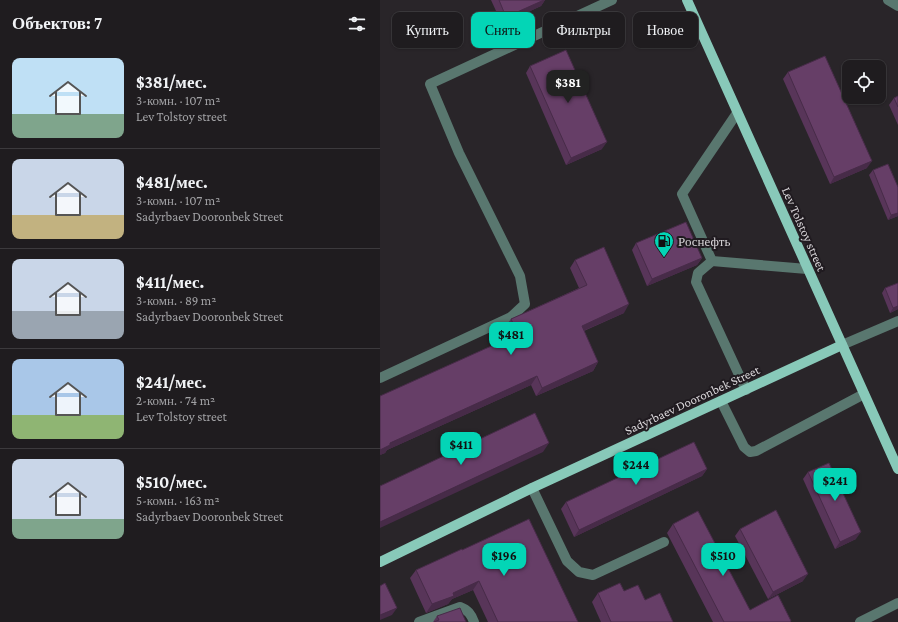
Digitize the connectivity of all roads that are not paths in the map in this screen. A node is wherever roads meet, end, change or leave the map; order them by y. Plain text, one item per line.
1 (612, 0) edge
2 (687, 0) edge
3 (888, 0) edge
4 (898, 6) edge
5 (737, 113) junction
6 (712, 261) junction
7 (808, 269) junction
8 (898, 321) edge
9 (842, 346) junction
10 (380, 378) edge
11 (746, 390) junction
12 (864, 394) junction
13 (721, 401) junction
14 (898, 469) edge
15 (532, 488) junction
16 (664, 542) dead end
17 (380, 562) edge
18 (898, 602) edge
19 (419, 622) edge
20 (474, 622) edge
21 (860, 622) edge

1 - 10 street
2 - 5 main road, Lev Tolstoy street
3 - 4 street
5 - 6 street
5 - 7 main road, Lev Tolstoy street
6 - 7 street
6 - 11 street
7 - 9 main road, Lev Tolstoy street
8 - 9 street
9 - 11 main road, Sadyrbaev Dooronbek Street
9 - 12 main road, Lev Tolstoy street
11 - 13 main road, Sadyrbaev Dooronbek Street
12 - 13 street
12 - 14 main road, Lev Tolstoy street
13 - 15 main road, Sadyrbaev Dooronbek Street
15 - 16 street
15 - 17 main road, Sadyrbaev Dooronbek Street
18 - 21 street
19 - 20 street

